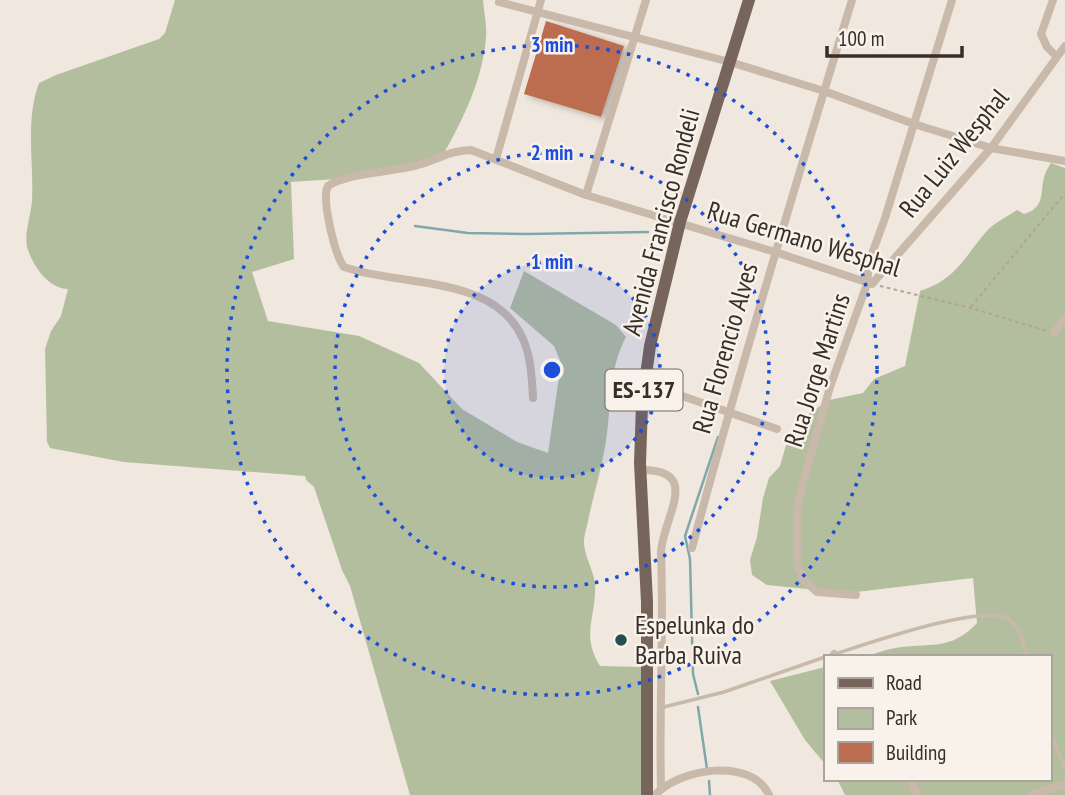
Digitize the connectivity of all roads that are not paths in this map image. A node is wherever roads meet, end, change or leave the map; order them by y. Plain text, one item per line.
1 (541, 0) edge
2 (646, 0) edge
3 (749, 0) edge
4 (852, 0) edge
5 (952, 0) edge
6 (1053, 0) edge
7 (499, 2) dead end
8 (537, 11) junction
9 (635, 37) junction
10 (1065, 46) edge
11 (1056, 56) junction
12 (730, 62) junction
13 (824, 90) junction
14 (914, 124) junction
15 (991, 148) junction
16 (496, 159) junction
17 (1065, 161) edge
18 (586, 195) junction
19 (680, 222) junction
20 (775, 252) junction
21 (870, 284) junction
22 (1065, 318) edge
23 (1054, 333) road end
24 (645, 383) junction
25 (533, 398) dead end
26 (728, 411) junction
27 (776, 429) dead end
28 (641, 470) junction
29 (692, 548) dead end
30 (856, 595) dead end
31 (833, 655) edge
32 (1026, 655) edge
33 (824, 658) edge
34 (659, 709) junction
35 (1051, 735) edge
36 (1065, 768) edge
37 (1065, 784) edge
38 (658, 792) edge
39 (647, 795) edge
40 (769, 795) edge
41 (1031, 795) edge

1 - 8 street
2 - 9 street
3 - 12 main road, Avenida Francisco Rondeli / ES-137
4 - 13 street, Rua Florencio Alves
5 - 14 street, Rua Jorge Martins
6 - 11 street
7 - 8 street
8 - 9 street
8 - 16 street
9 - 12 street
9 - 18 street
10 - 11 street, Rua Luiz Wesphal
11 - 15 street, Rua Luiz Wesphal
12 - 13 street
12 - 19 main road, Avenida Francisco Rondeli / ES-137
13 - 14 street
13 - 20 street, Rua Florencio Alves
14 - 15 street
14 - 21 street, Rua Jorge Martins
15 - 17 street
15 - 21 street, Rua Luiz Wesphal
16 - 18 street, Rua Germano Wesphal
16 - 25 street, Rua Germano Wesphal
18 - 19 street, Rua Germano Wesphal
19 - 20 street, Rua Germano Wesphal
19 - 24 main road, Avenida Francisco Rondeli / ES-137
20 - 21 street, Rua Germano Wesphal
20 - 26 street, Rua Florencio Alves
21 - 30 street, Rua Jorge Martins
22 - 23 street
24 - 26 street
24 - 28 main road, Avenida Francisco Rondeli / ES-137
26 - 27 street
26 - 29 street, Rua Florencio Alves
28 - 34 street
28 - 39 main road, Avenida Francisco Rondeli / ES-137
31 - 32 lane
33 - 34 lane
34 - 38 street
35 - 36 lane
37 - 41 street
38 - 40 street

